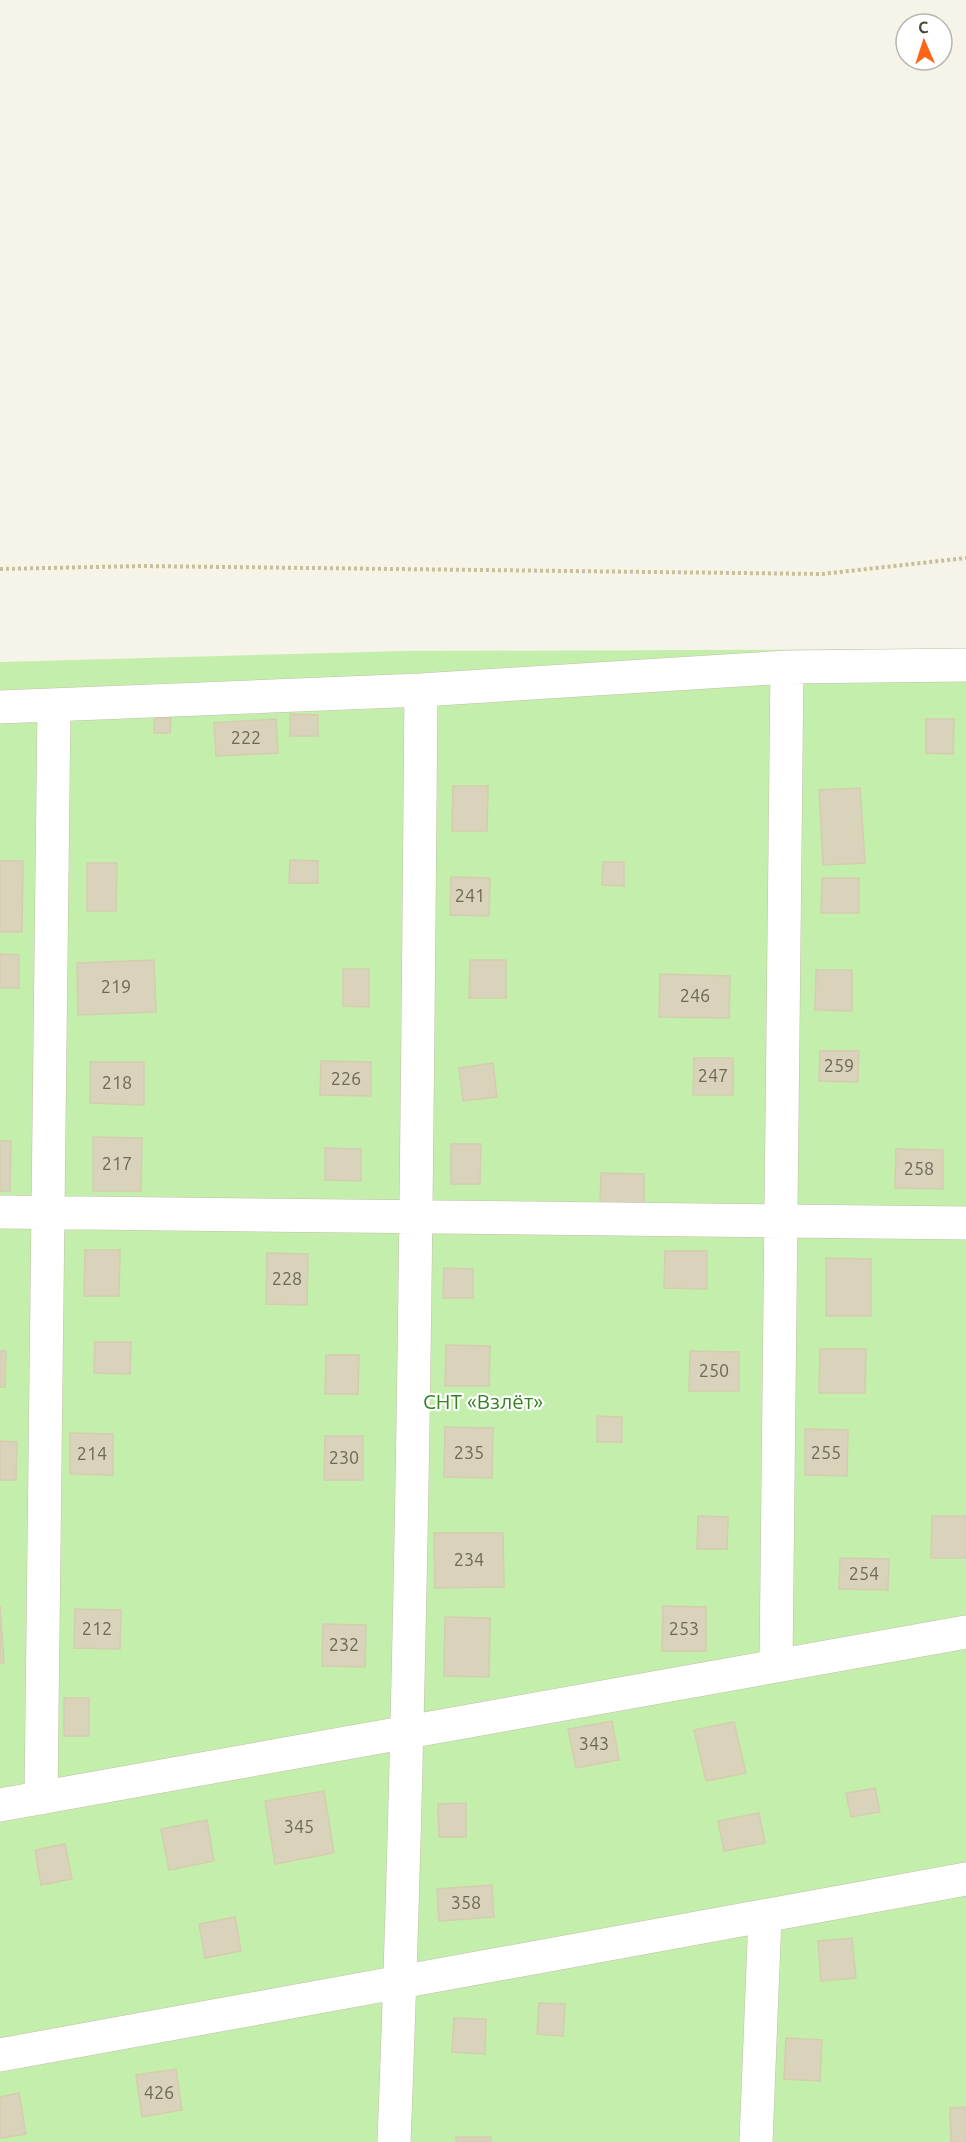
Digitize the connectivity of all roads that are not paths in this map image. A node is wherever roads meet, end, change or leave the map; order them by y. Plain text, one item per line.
1 (966, 665) edge
2 (787, 667) junction
3 (421, 690) junction
4 (54, 706) junction
5 (0, 707) edge
6 (0, 1212) edge
7 (48, 1213) junction
8 (417, 1217) junction
9 (783, 1221) junction
10 (966, 1223) edge
11 (966, 1632) edge
12 (776, 1666) junction
13 (408, 1732) junction
14 (41, 1798) junction
15 (0, 1805) edge
16 (966, 1879) edge
17 (765, 1916) junction
18 (400, 1982) junction
19 (0, 2055) edge
20 (394, 2142) edge
21 (756, 2142) edge

1 - 2 street
2 - 3 street
2 - 9 street
3 - 4 street
3 - 8 street
4 - 5 street
4 - 7 street
6 - 7 street
7 - 8 street
7 - 14 street
8 - 9 street
8 - 13 street
9 - 10 street
9 - 12 street
11 - 12 street
12 - 13 street
13 - 14 street
13 - 18 street
14 - 15 street
16 - 17 street
17 - 18 street
17 - 21 street
18 - 19 street
18 - 20 street

